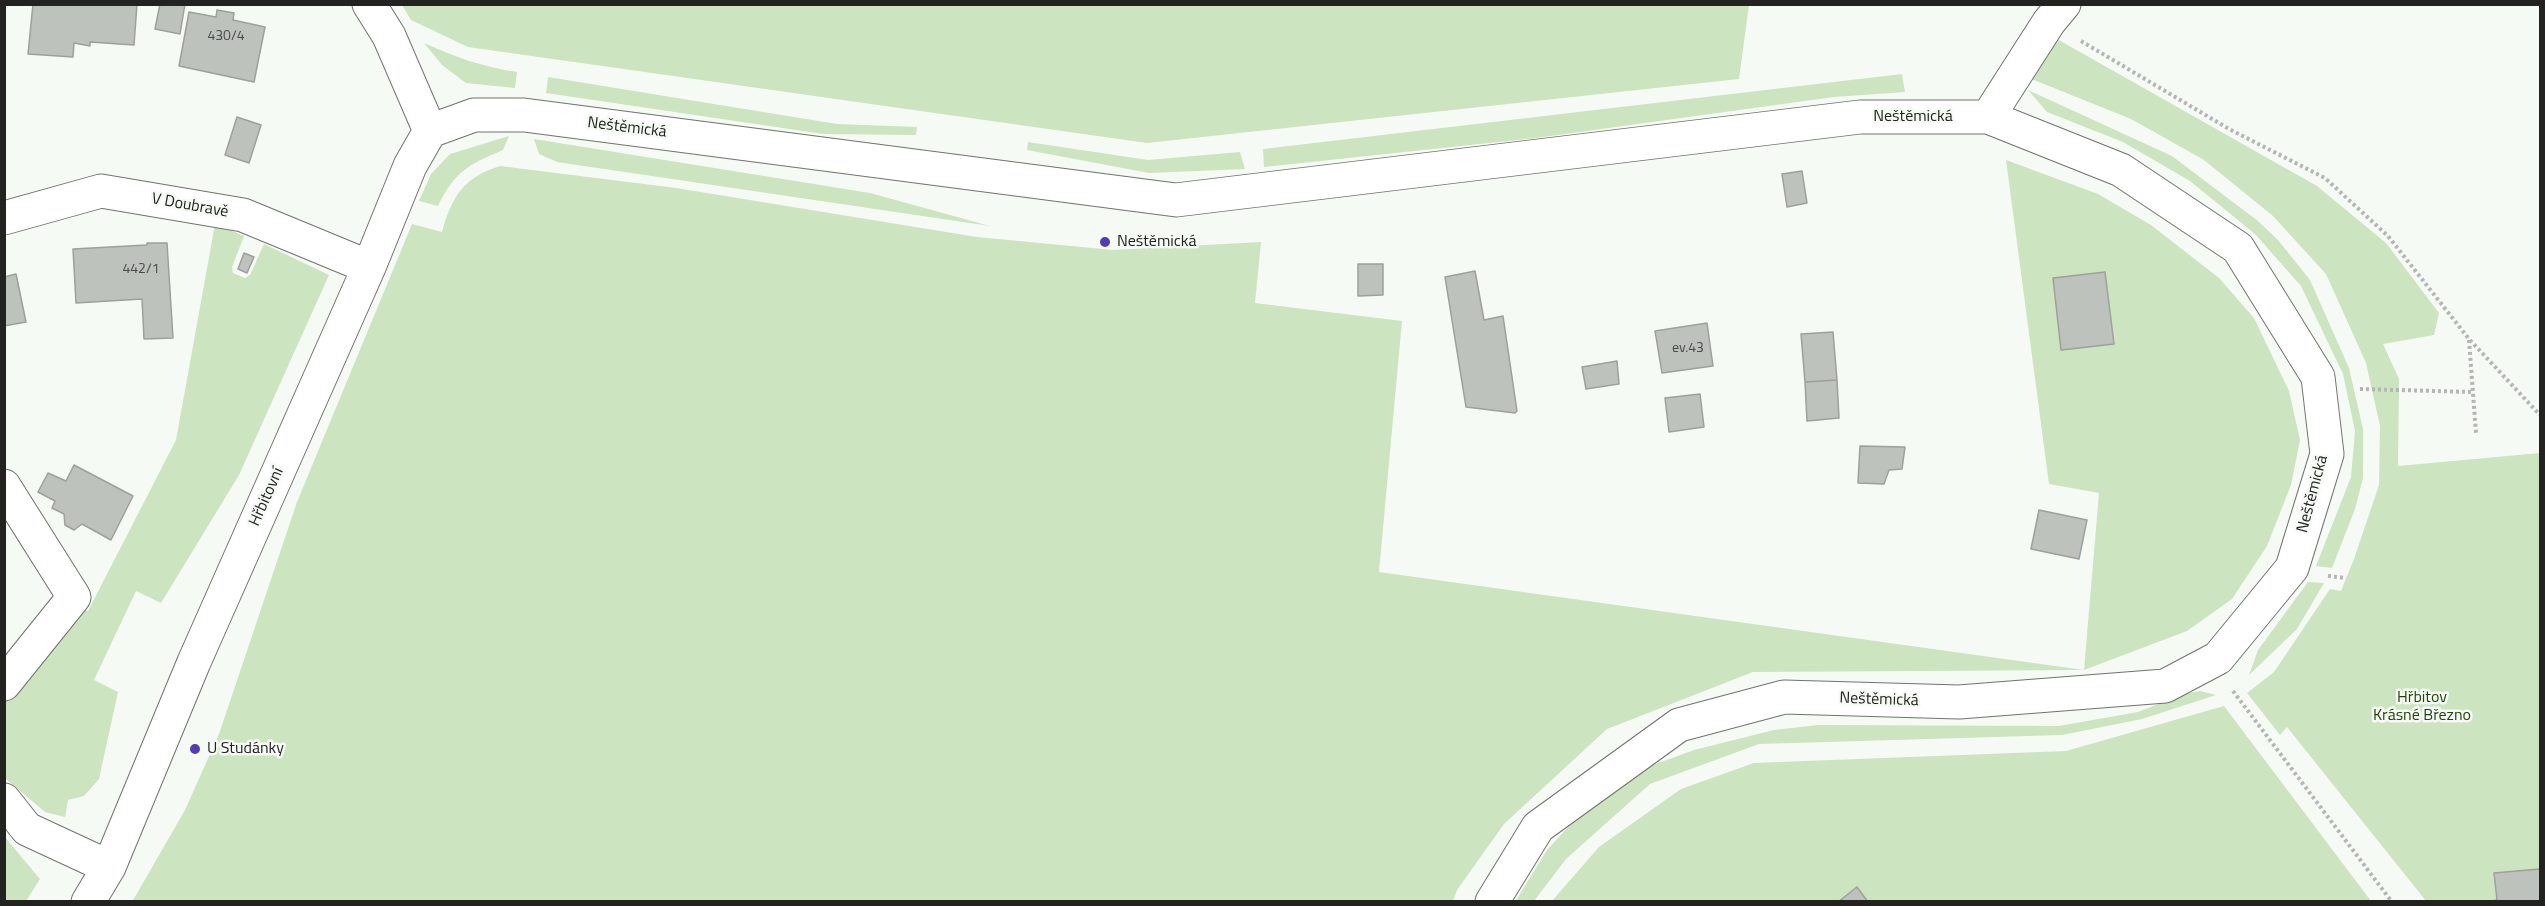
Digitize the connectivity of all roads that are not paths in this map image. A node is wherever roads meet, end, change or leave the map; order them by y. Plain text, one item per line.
1 (369, 4) edge
2 (2057, 13) edge
3 (1988, 117) junction
4 (430, 131) junction
5 (4, 218) edge
6 (369, 267) junction
7 (4, 486) edge
8 (4, 684) edge
9 (4, 800) edge
10 (109, 867) junction
11 (88, 902) edge
12 (1492, 902) edge

1 - 4 street
2 - 3 street
3 - 4 street, Neštěmická
3 - 12 street, Neštěmická
4 - 6 street, Hřbitovní
5 - 6 street, V Doubravě
6 - 10 street, Hřbitovní
7 - 8 street
9 - 10 street
10 - 11 street, Hřbitovní

